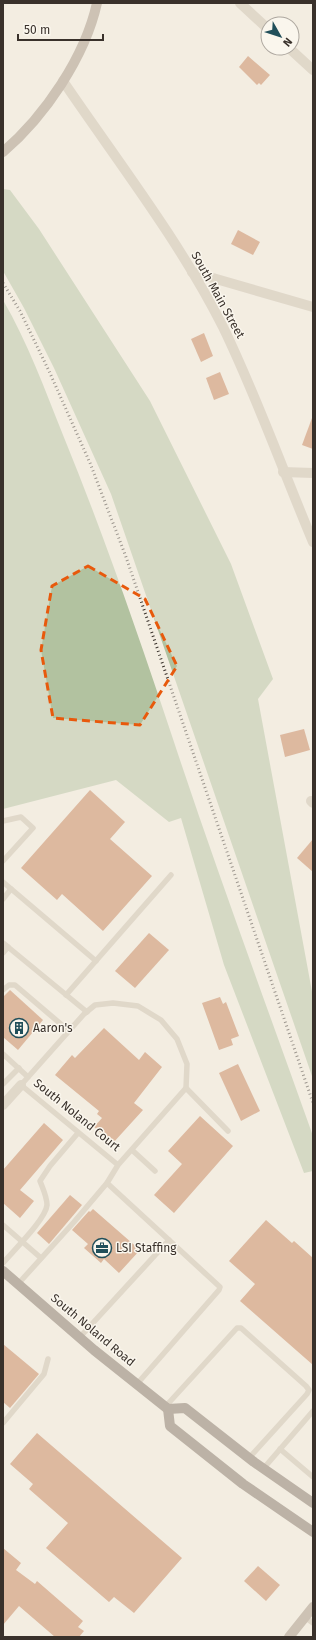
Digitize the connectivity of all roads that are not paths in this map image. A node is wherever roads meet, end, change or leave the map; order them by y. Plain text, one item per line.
1 (98, 3) edge
2 (240, 3) edge
3 (260, 22) edge
4 (298, 56) edge
5 (313, 70) edge
6 (63, 81) junction
7 (3, 152) edge
8 (192, 272) junction
9 (313, 307) edge
10 (284, 472) junction
11 (313, 473) edge
12 (313, 542) edge
13 (3, 821) edge
14 (3, 861) edge
15 (171, 875) dead end
16 (3, 882) edge
17 (11, 889) junction
18 (3, 899) edge
19 (3, 943) edge
20 (8, 947) junction
21 (3, 953) edge
22 (96, 961) junction
23 (3, 990) edge
24 (66, 995) junction
25 (87, 1012) junction
26 (69, 1031) junction
27 (3, 1054) edge
28 (19, 1068) junction
29 (28, 1077) junction
30 (3, 1084) edge
31 (21, 1085) junction
32 (186, 1088) junction
33 (5, 1101) edge
34 (228, 1131) dead end
35 (78, 1132) junction
36 (132, 1150) junction
37 (118, 1165) junction
38 (156, 1171) dead end
39 (107, 1183) junction
40 (3, 1225) edge
41 (170, 1240) junction
42 (22, 1241) junction
43 (40, 1258) junction
44 (3, 1263) edge
45 (3, 1271) edge
46 (18, 1284) junction
47 (80, 1338) junction
48 (48, 1359) dead end
49 (137, 1384) junction
50 (166, 1408) junction
51 (313, 1411) edge
52 (3, 1422) edge
53 (280, 1449) junction
54 (249, 1458) junction
55 (264, 1469) junction
56 (313, 1477) edge
57 (313, 1503) edge
58 (313, 1532) edge
59 (313, 1607) edge
60 (309, 1620) edge
61 (289, 1637) edge

1 - 6 main road
2 - 3 street
4 - 5 street
6 - 7 main road
6 - 8 street, South Main Street
8 - 9 street
8 - 10 street, South Main Street
10 - 11 street
10 - 12 street, South Main Street
13 - 14 lane
15 - 22 lane
16 - 17 lane
17 - 18 lane
17 - 22 lane
19 - 20 lane
20 - 21 lane
20 - 24 lane
22 - 24 lane
23 - 26 lane
24 - 25 lane
25 - 26 lane, South Noland Court
25 - 32 lane, South Noland Court
26 - 29 lane, South Noland Court
27 - 28 lane
28 - 29 lane
28 - 30 lane
29 - 31 lane, South Noland Court
31 - 33 street, South Noland Court
31 - 35 lane, South Noland Court
32 - 34 lane
32 - 36 lane, South Noland Court
35 - 37 lane, South Noland Court
35 - 42 lane
36 - 37 lane, South Noland Court
36 - 38 lane
37 - 39 lane
39 - 41 lane
39 - 43 lane
40 - 42 lane
41 - 47 lane
41 - 49 lane
42 - 43 lane
42 - 44 lane
43 - 46 lane
45 - 46 main road, South Noland Road
46 - 47 main road, South Noland Road
47 - 49 main road, South Noland Road
48 - 52 lane
49 - 50 main road, South Noland Road
50 - 54 main road
50 - 54 lane
50 - 58 main road
51 - 53 lane
53 - 55 lane
53 - 56 lane
54 - 55 main road
55 - 57 main road
59 - 60 main road
60 - 61 main road

